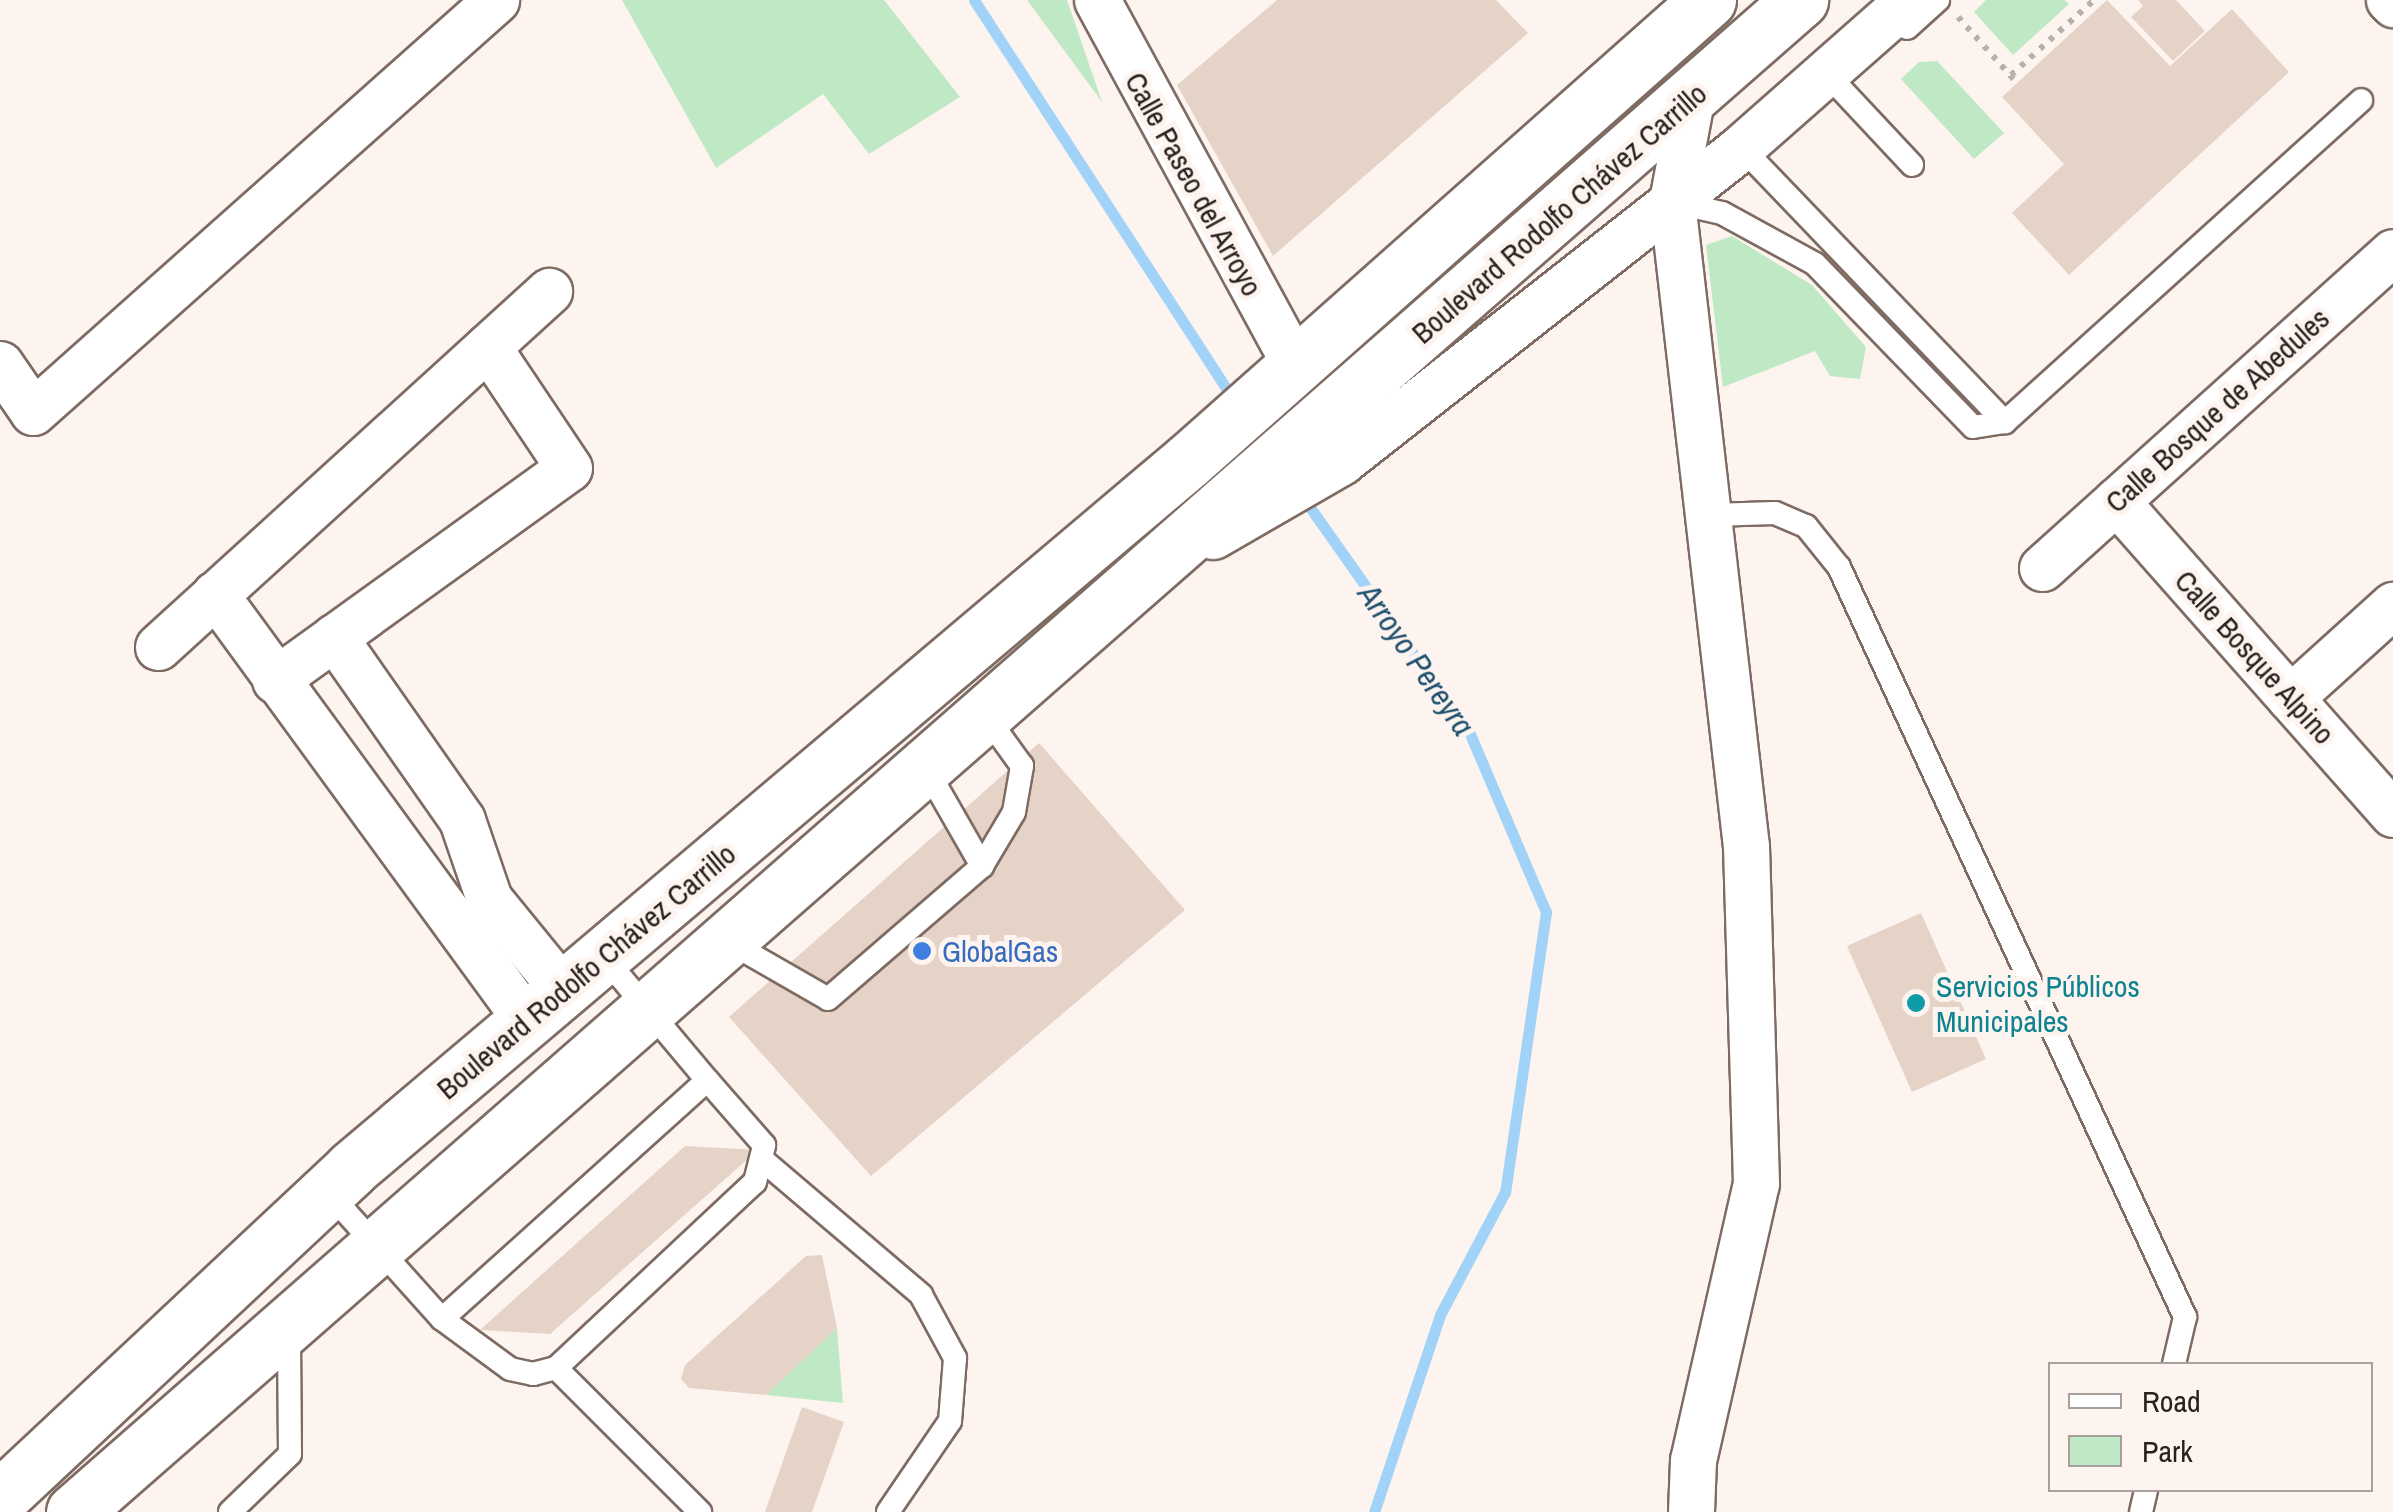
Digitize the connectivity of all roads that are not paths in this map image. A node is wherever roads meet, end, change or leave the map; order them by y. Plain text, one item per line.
1 (496, 0) edge
2 (1097, 0) edge
3 (1708, 0) edge
4 (1800, 0) edge
5 (1908, 0) edge
6 (1947, 7) edge
7 (1648, 54) junction
8 (1833, 80) junction
9 (1691, 100) junction
10 (2362, 100) dead end
11 (1738, 150) junction
12 (1912, 165) dead end
13 (1672, 202) junction
14 (2393, 252) edge
15 (549, 291) dead end
16 (488, 347) junction
17 (0, 364) edge
18 (1288, 374) junction
19 (2005, 422) junction
20 (1329, 442) junction
21 (2116, 501) junction
22 (1712, 514) junction
23 (2042, 568) dead end
24 (215, 594) junction
25 (2393, 605) edge
26 (334, 637) junction
27 (158, 647) dead end
28 (274, 680) junction
29 (2290, 698) junction
30 (986, 716) junction
31 (927, 770) junction
32 (2393, 814) edge
33 (982, 866) junction
34 (729, 942) junction
35 (564, 990) junction
36 (649, 1012) junction
37 (707, 1080) junction
38 (765, 1162) junction
39 (327, 1191) junction
40 (374, 1245) junction
41 (289, 1317) junction
42 (442, 1319) junction
43 (2174, 1362) edge
44 (556, 1368) junction
45 (0, 1498) edge
46 (74, 1512) edge
47 (230, 1512) edge
48 (700, 1512) edge
49 (888, 1512) edge
50 (1691, 1512) edge

1 - 17 street
2 - 18 street, Calle Paseo del Arroyo
3 - 7 main road, Boulevard Rodolfo Chávez Carrillo
4 - 9 main road, Boulevard Rodolfo Chávez Carrillo
5 - 8 street
6 - 8 lane
7 - 9 street
7 - 18 main road, Boulevard Rodolfo Chávez Carrillo
8 - 11 street
8 - 12 lane
9 - 11 street
9 - 13 street
9 - 20 main road, Boulevard Rodolfo Chávez Carrillo
10 - 19 lane
11 - 13 street
11 - 19 lane
13 - 19 lane
13 - 20 street
13 - 22 street
14 - 21 street, Calle Bosque de Abedules
15 - 16 street
16 - 24 street
16 - 26 street
18 - 35 main road, Boulevard Rodolfo Chávez Carrillo
20 - 30 main road, Boulevard Rodolfo Chávez Carrillo
21 - 23 street, Calle Bosque de Abedules
21 - 29 street, Calle Bosque Alpino
22 - 43 lane
22 - 50 street
24 - 27 street
24 - 28 street
25 - 29 street
26 - 28 street
26 - 35 street
28 - 35 street
29 - 32 street, Calle Bosque Alpino
30 - 31 main road
30 - 33 lane
31 - 33 lane
31 - 34 main road
33 - 34 lane
34 - 36 main road
35 - 36 lane
35 - 39 main road, Boulevard Rodolfo Chávez Carrillo
36 - 37 lane
36 - 40 main road
37 - 38 lane
37 - 42 lane
38 - 44 lane
38 - 49 lane
39 - 40 lane
39 - 45 main road, Boulevard Rodolfo Chávez Carrillo
40 - 41 main road
40 - 42 lane
41 - 46 main road
41 - 47 lane
42 - 44 lane
44 - 48 lane

